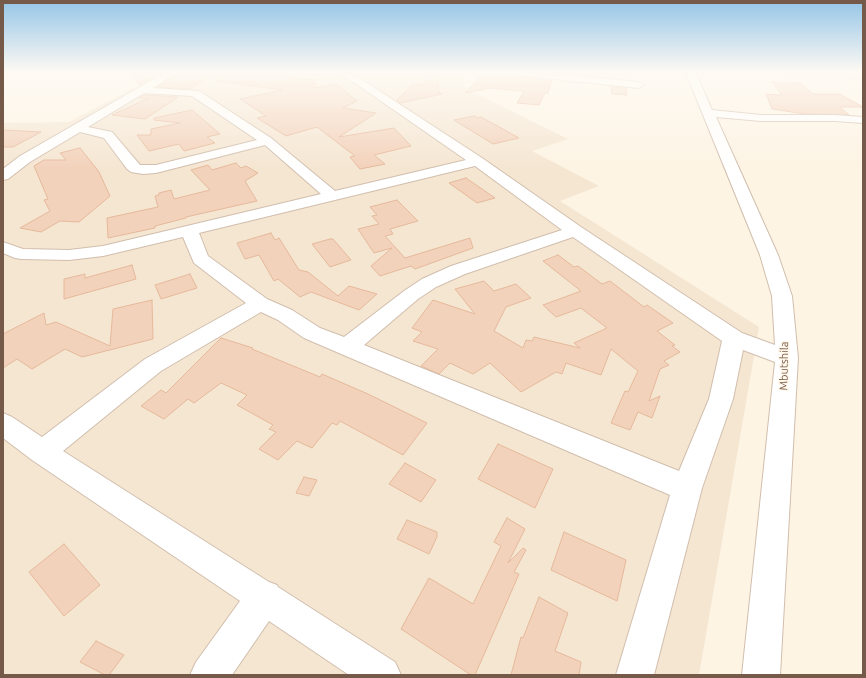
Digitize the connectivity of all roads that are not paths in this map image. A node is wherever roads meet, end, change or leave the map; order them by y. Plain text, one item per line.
1 (117, 105) edge
2 (212, 105) edge
3 (393, 105) edge
4 (704, 105) edge
5 (708, 113) junction
6 (863, 120) edge
7 (78, 128) junction
8 (267, 141) junction
9 (3, 157) edge
10 (25, 159) junction
11 (477, 161) junction
12 (3, 176) edge
13 (332, 196) junction
14 (189, 230) junction
15 (575, 231) junction
16 (3, 247) edge
17 (21, 254) junction
18 (3, 264) edge
19 (260, 304) junction
20 (734, 338) junction
21 (347, 347) junction
22 (787, 358) junction
23 (3, 424) edge
24 (42, 452) junction
25 (687, 488) junction
26 (265, 597) junction
27 (209, 675) edge
28 (382, 675) edge
29 (635, 675) edge
30 (761, 675) edge

1 - 7 street
2 - 8 street
3 - 11 street
4 - 5 street, Mbutshila
5 - 6 street
5 - 22 street, Mbutshila
7 - 8 street
7 - 10 street
8 - 13 street
9 - 10 street
10 - 12 street
11 - 13 street
11 - 15 street
13 - 14 street
14 - 17 street
14 - 19 street
15 - 20 street
15 - 21 street
16 - 17 street
17 - 18 street
19 - 21 street
19 - 24 street
20 - 22 street
20 - 25 street
21 - 25 street
22 - 30 street, Mbutshila
23 - 24 street
24 - 26 street
25 - 29 street
26 - 27 street
26 - 28 street

